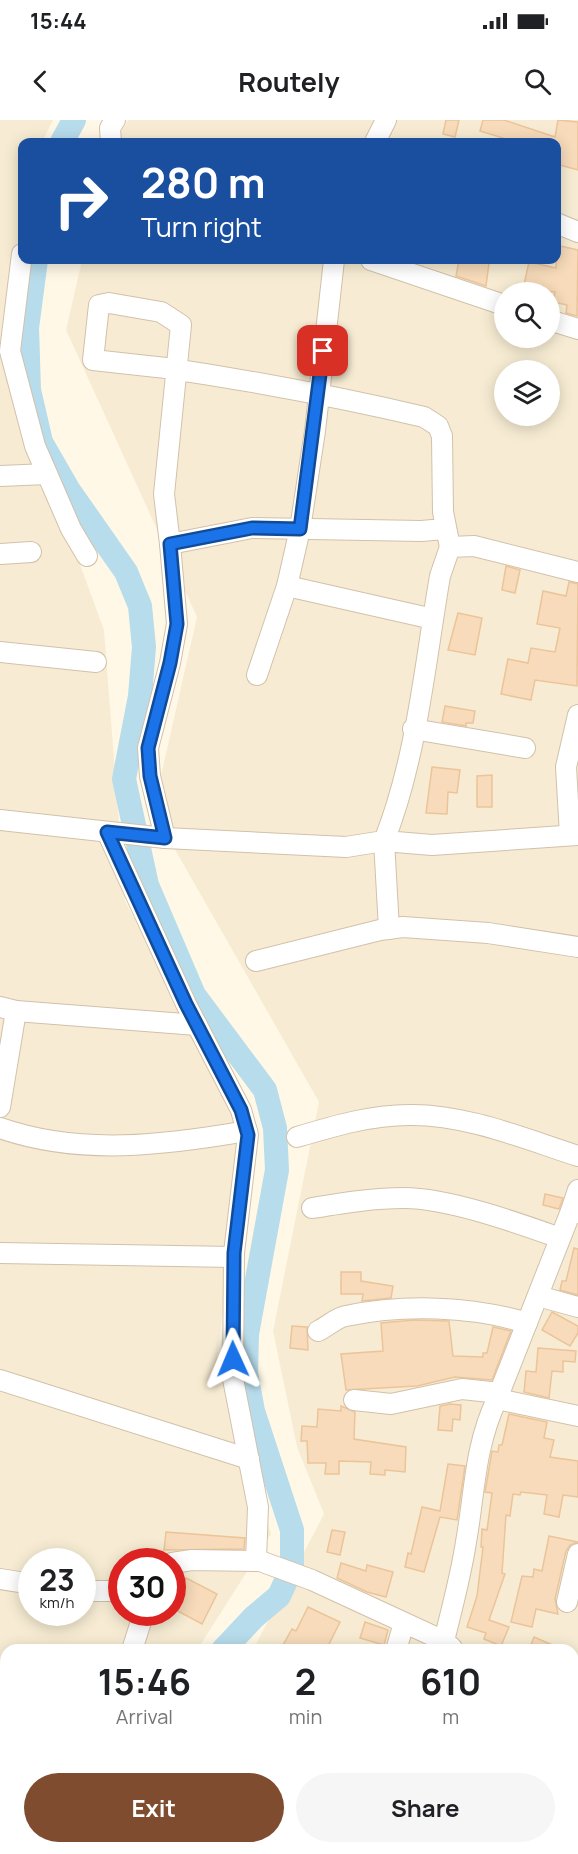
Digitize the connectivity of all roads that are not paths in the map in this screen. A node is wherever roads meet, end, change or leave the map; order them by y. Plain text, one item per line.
1 (115, 120) edge
2 (386, 120) edge
3 (111, 138) edge
4 (377, 138) edge
5 (561, 225) edge
6 (578, 232) edge
7 (20, 264) edge
8 (334, 264) edge
9 (383, 264) edge
10 (494, 302) edge
11 (560, 323) edge
12 (578, 329) edge
13 (5, 351) edge
14 (177, 369) junction
15 (320, 393) junction
16 (47, 474) junction
17 (0, 476) edge
18 (300, 529) junction
19 (447, 538) junction
20 (170, 544) junction
21 (31, 552) dead end
22 (0, 554) edge
23 (87, 556) dead end
24 (578, 572) edge
25 (287, 586) junction
26 (433, 619) junction
27 (0, 652) edge
28 (96, 662) dead end
29 (257, 675) dead end
30 (578, 715) edge
31 (413, 729) junction
32 (525, 748) dead end
33 (0, 820) edge
34 (113, 833) junction
35 (574, 835) edge
36 (165, 838) junction
37 (384, 841) junction
38 (389, 929) junction
39 (578, 947) edge
40 (256, 961) dead end
41 (8, 1009) edge
42 (197, 1025) junction
43 (0, 1107) edge
44 (0, 1128) edge
45 (247, 1131) junction
46 (297, 1137) dead end
47 (578, 1156) edge
48 (578, 1190) edge
49 (312, 1208) dead end
50 (574, 1212) edge
51 (561, 1238) junction
52 (0, 1253) edge
53 (234, 1257) junction
54 (538, 1296) junction
55 (578, 1307) edge
56 (527, 1323) junction
57 (318, 1331) dead end
58 (0, 1380) edge
59 (498, 1396) junction
60 (354, 1400) dead end
61 (578, 1416) edge
62 (249, 1459) junction
63 (578, 1554) edge
64 (186, 1561) edge
65 (258, 1561) junction
66 (0, 1579) edge
67 (18, 1582) edge
68 (567, 1602) dead end
69 (404, 1623) junction
70 (140, 1626) edge
71 (134, 1644) edge
72 (398, 1644) edge
73 (445, 1644) edge
74 (449, 1644) edge

1 - 3 street
2 - 4 street
5 - 6 street
7 - 13 street
8 - 15 street
9 - 10 street
11 - 12 street
13 - 16 street
14 - 14 street
14 - 15 street
14 - 20 street
15 - 18 street
15 - 19 street
16 - 17 street
16 - 23 street
18 - 19 street
18 - 20 street
18 - 25 street
19 - 24 street
19 - 26 street
20 - 36 street
21 - 22 street
25 - 26 street
25 - 29 street
26 - 31 street
27 - 28 street
30 - 35 street
31 - 32 street
31 - 37 street
33 - 34 street
34 - 36 street
34 - 42 street
35 - 37 street
36 - 37 street
37 - 38 street
38 - 39 street
38 - 40 street
41 - 42 street
41 - 43 street
42 - 45 street
44 - 45 street
45 - 53 street
46 - 47 street
48 - 50 street
49 - 51 street
50 - 51 street
51 - 54 street
52 - 53 street
53 - 62 street
54 - 55 street
54 - 56 street
56 - 57 street
56 - 59 street
58 - 62 street
59 - 60 street
59 - 61 street
59 - 74 street
62 - 65 street
63 - 68 street
64 - 65 street
65 - 69 street
66 - 67 street
69 - 72 street
69 - 73 street
70 - 71 street

